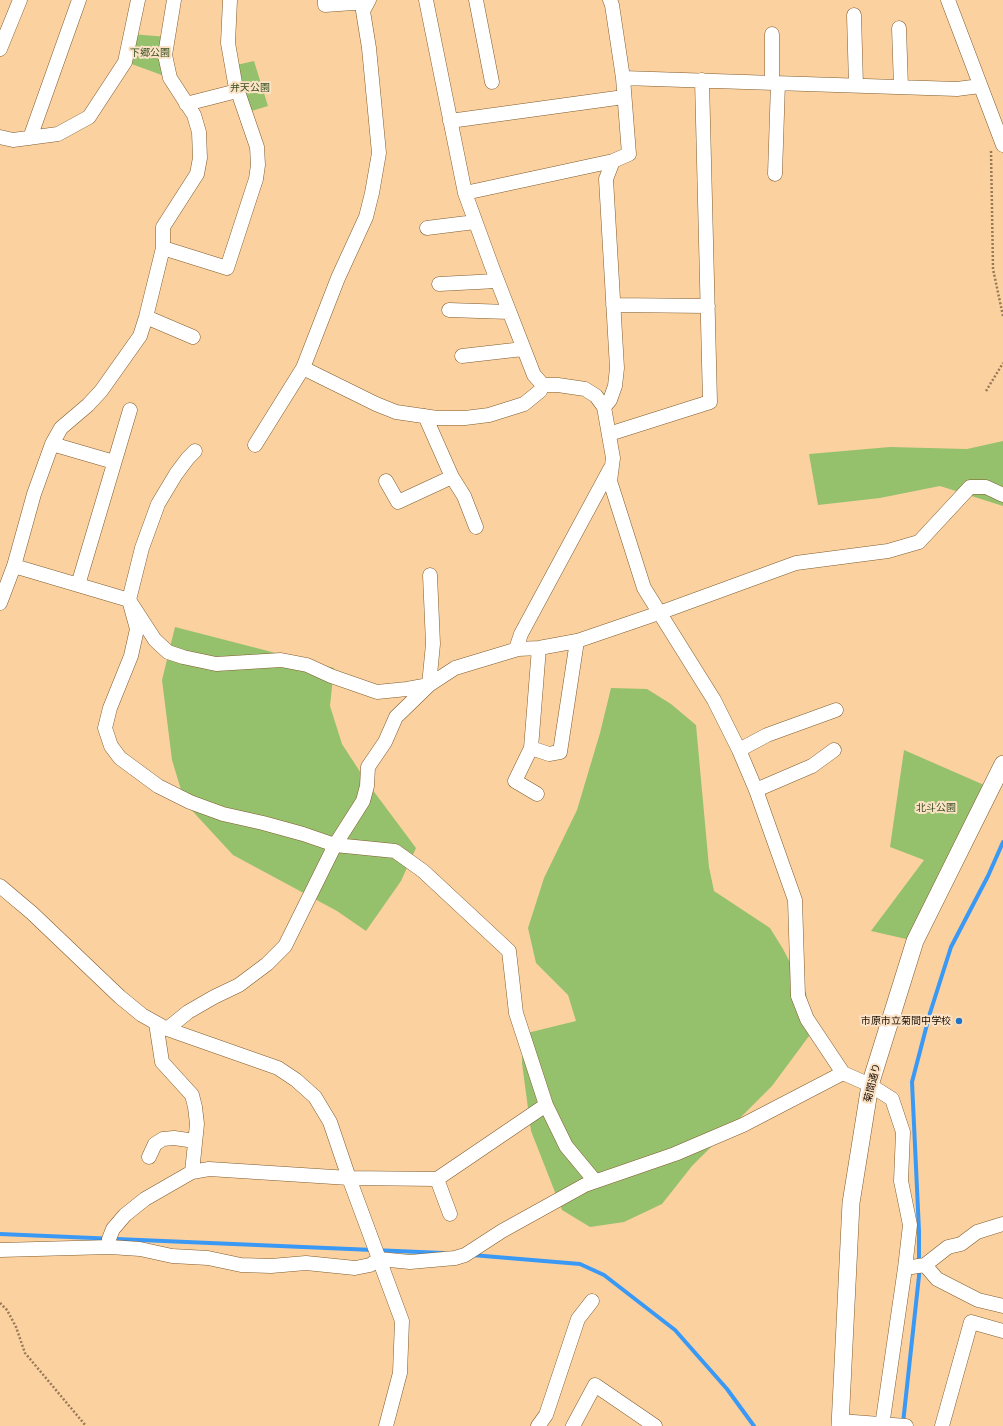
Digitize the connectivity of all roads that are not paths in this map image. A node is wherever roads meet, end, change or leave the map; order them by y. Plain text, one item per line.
1 (20, 0) edge
2 (79, 0) edge
3 (138, 0) edge
4 (174, 0) edge
5 (230, 0) edge
6 (325, 0) edge
7 (426, 0) edge
8 (476, 0) edge
9 (610, 0) edge
10 (948, 0) edge
11 (368, 1) edge
12 (854, 15) dead end
13 (899, 28) dead end
14 (3, 31) edge
15 (772, 34) dead end
16 (0, 49) edge
17 (623, 78) junction
18 (702, 80) junction
19 (492, 82) dead end
20 (775, 83) junction
21 (856, 85) junction
22 (980, 86) junction
23 (901, 87) junction
24 (237, 91) junction
25 (624, 97) junction
26 (186, 104) junction
27 (450, 121) junction
28 (0, 137) edge
29 (30, 138) junction
30 (1003, 145) edge
31 (613, 161) junction
32 (775, 174) dead end
33 (465, 193) junction
34 (475, 222) junction
35 (427, 228) dead end
36 (163, 248) junction
37 (497, 281) junction
38 (439, 284) dead end
39 (613, 305) junction
40 (708, 306) junction
41 (449, 310) dead end
42 (509, 312) junction
43 (146, 317) junction
44 (193, 337) dead end
45 (523, 349) junction
46 (462, 356) dead end
47 (303, 368) junction
48 (543, 385) junction
49 (604, 407) junction
50 (130, 410) dead end
51 (425, 416) junction
52 (609, 434) junction
53 (52, 444) junction
54 (255, 445) dead end
55 (195, 451) dead end
56 (114, 462) junction
57 (612, 466) junction
58 (452, 477) junction
59 (386, 481) dead end
60 (1003, 495) edge
61 (476, 527) dead end
62 (14, 566) junction
63 (430, 575) dead end
64 (78, 585) junction
65 (129, 600) junction
66 (0, 603) edge
67 (659, 613) junction
68 (577, 642) junction
69 (539, 648) junction
70 (516, 649) junction
71 (429, 685) junction
72 (836, 710) dead end
73 (532, 748) junction
74 (739, 750) junction
75 (834, 750) dead end
76 (1003, 764) edge
77 (756, 790) junction
78 (537, 794) dead end
79 (335, 845) junction
80 (0, 886) edge
81 (161, 1026) junction
82 (843, 1073) junction
83 (870, 1085) junction
84 (546, 1105) junction
85 (195, 1142) junction
86 (149, 1157) dead end
87 (192, 1172) junction
88 (349, 1178) junction
89 (437, 1179) junction
90 (595, 1182) junction
91 (450, 1214) dead end
92 (1003, 1224) edge
93 (110, 1247) junction
94 (0, 1250) edge
95 (379, 1259) junction
96 (925, 1265) junction
97 (905, 1268) junction
98 (592, 1301) dead end
99 (1003, 1306) edge
100 (1003, 1331) edge
101 (840, 1423) edge
102 (882, 1425) edge
103 (386, 1426) edge
104 (538, 1426) edge
105 (573, 1426) edge
106 (655, 1426) edge
107 (906, 1426) edge
108 (942, 1426) edge

1 - 14 street
2 - 29 street
3 - 29 street
4 - 26 street
5 - 24 street
6 - 11 street
7 - 27 street
8 - 19 street
9 - 17 street
10 - 22 street
11 - 47 street
12 - 21 street
13 - 23 street
14 - 16 street
15 - 20 street
17 - 18 street
17 - 25 street
18 - 20 street
18 - 40 street
20 - 21 street
20 - 32 street
21 - 23 street
22 - 23 street
22 - 30 street
24 - 26 street
24 - 36 street
25 - 27 street
25 - 31 street
26 - 36 street
27 - 33 street
28 - 29 street
31 - 33 street
31 - 39 street
33 - 34 street
34 - 35 street
34 - 37 street
36 - 43 street
37 - 38 street
37 - 42 street
39 - 40 street
39 - 49 street
40 - 52 street
41 - 42 street
42 - 45 street
43 - 44 street
43 - 53 street
45 - 46 street
45 - 48 street
47 - 51 street
47 - 54 street
48 - 49 street
48 - 51 street
49 - 52 street
50 - 56 street
51 - 58 street
52 - 57 street
53 - 56 street
53 - 62 street
55 - 65 street
56 - 64 street
57 - 67 street
57 - 70 street
58 - 59 street
58 - 61 street
60 - 67 street
62 - 64 street
62 - 66 street
63 - 71 street
64 - 65 street
65 - 71 street
65 - 79 street
67 - 68 street
67 - 74 street
68 - 69 street
68 - 73 street
69 - 70 street
69 - 73 street
70 - 71 street
71 - 79 street
72 - 74 street
73 - 78 street
74 - 77 street
75 - 77 street
76 - 83 street, 菊間通り
77 - 82 street
79 - 81 street
79 - 84 street
80 - 81 street
81 - 85 street
81 - 88 street
82 - 83 street
82 - 90 street
83 - 97 street
83 - 101 street, 菊間通り
84 - 89 street
84 - 90 street
85 - 86 street
85 - 87 street
87 - 88 street
87 - 93 street
88 - 89 street
88 - 95 street
89 - 91 street
90 - 95 street
92 - 96 street
93 - 94 street
93 - 95 street
95 - 103 street
96 - 97 street
96 - 99 street
97 - 102 street
98 - 104 street
100 - 108 street
101 - 102 street
102 - 107 street
105 - 106 street

